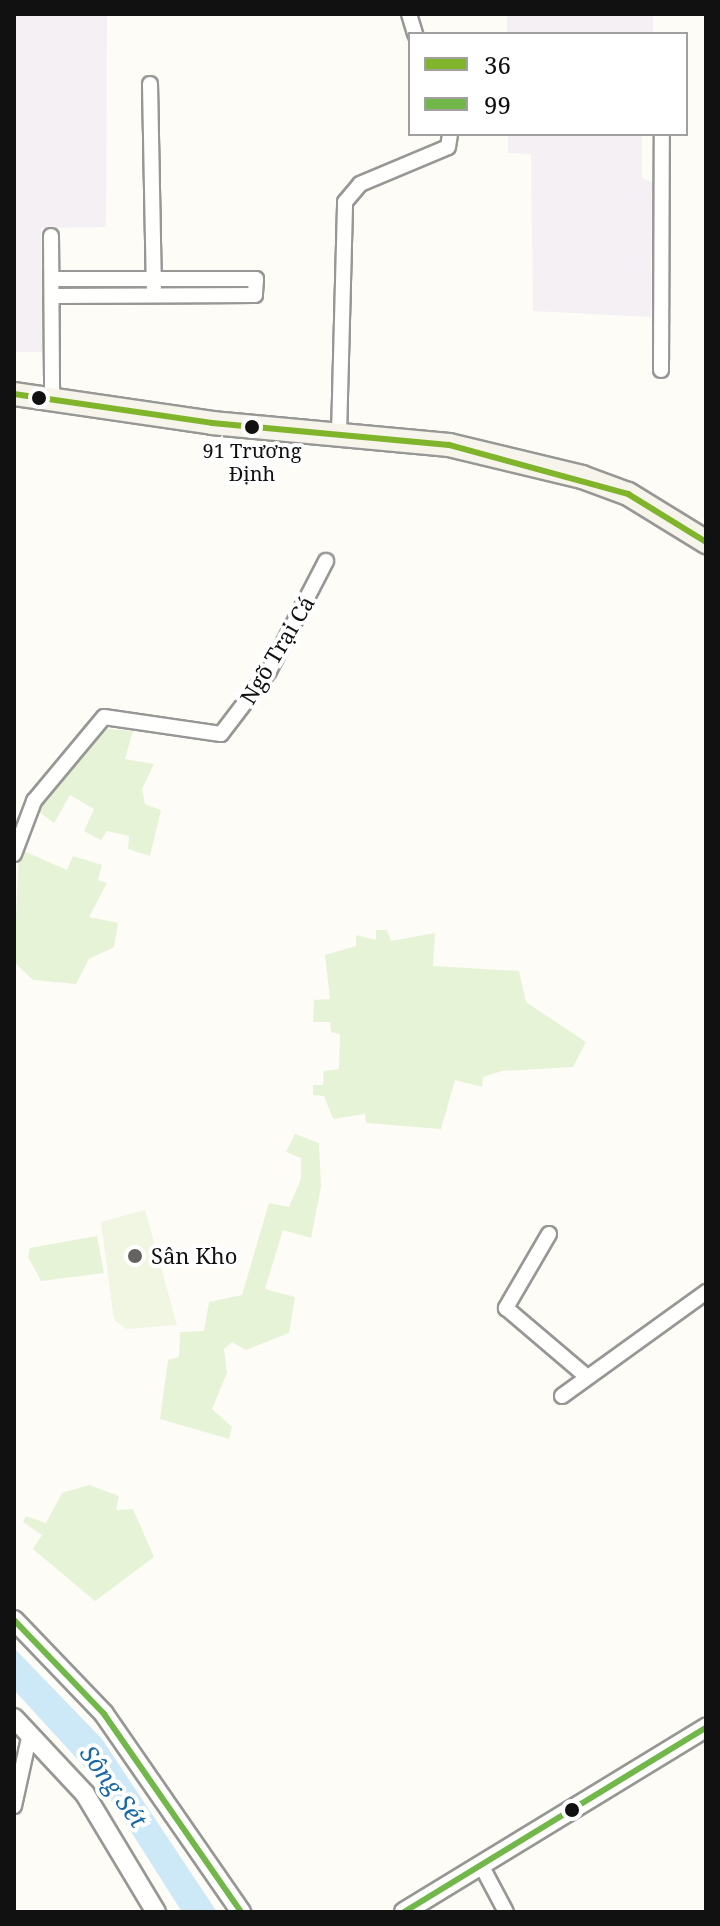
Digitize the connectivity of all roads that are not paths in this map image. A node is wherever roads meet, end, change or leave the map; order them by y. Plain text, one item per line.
1 (150, 84) dead end
2 (450, 136) edge
3 (662, 136) edge
4 (51, 236) dead end
5 (52, 279) junction
6 (154, 279) junction
7 (52, 296) junction
8 (154, 296) junction
9 (661, 370) dead end
10 (14, 394) edge
11 (52, 399) junction
12 (339, 435) junction
13 (706, 542) edge
14 (326, 561) dead end
15 (14, 854) edge
16 (549, 1234) dead end
17 (706, 1292) edge
18 (587, 1377) junction
19 (562, 1396) dead end
20 (14, 1620) edge
21 (14, 1718) edge
22 (706, 1728) edge
23 (30, 1733) junction
24 (14, 1800) edge
25 (481, 1865) junction
26 (407, 1911) edge
27 (156, 1912) edge
28 (241, 1912) edge
29 (506, 1912) edge

1 - 6 street
2 - 12 street
3 - 9 street
4 - 5 street
5 - 6 street
5 - 7 street
6 - 8 street
6 - 8 street
7 - 8 street
7 - 11 street
10 - 11 main road
11 - 12 main road
12 - 13 main road
14 - 15 street, Ngõ Trại Cá
16 - 18 street
17 - 18 street
18 - 19 street
20 - 28 street
21 - 23 street
22 - 25 street
23 - 24 street
23 - 27 street
25 - 26 street
25 - 29 street

